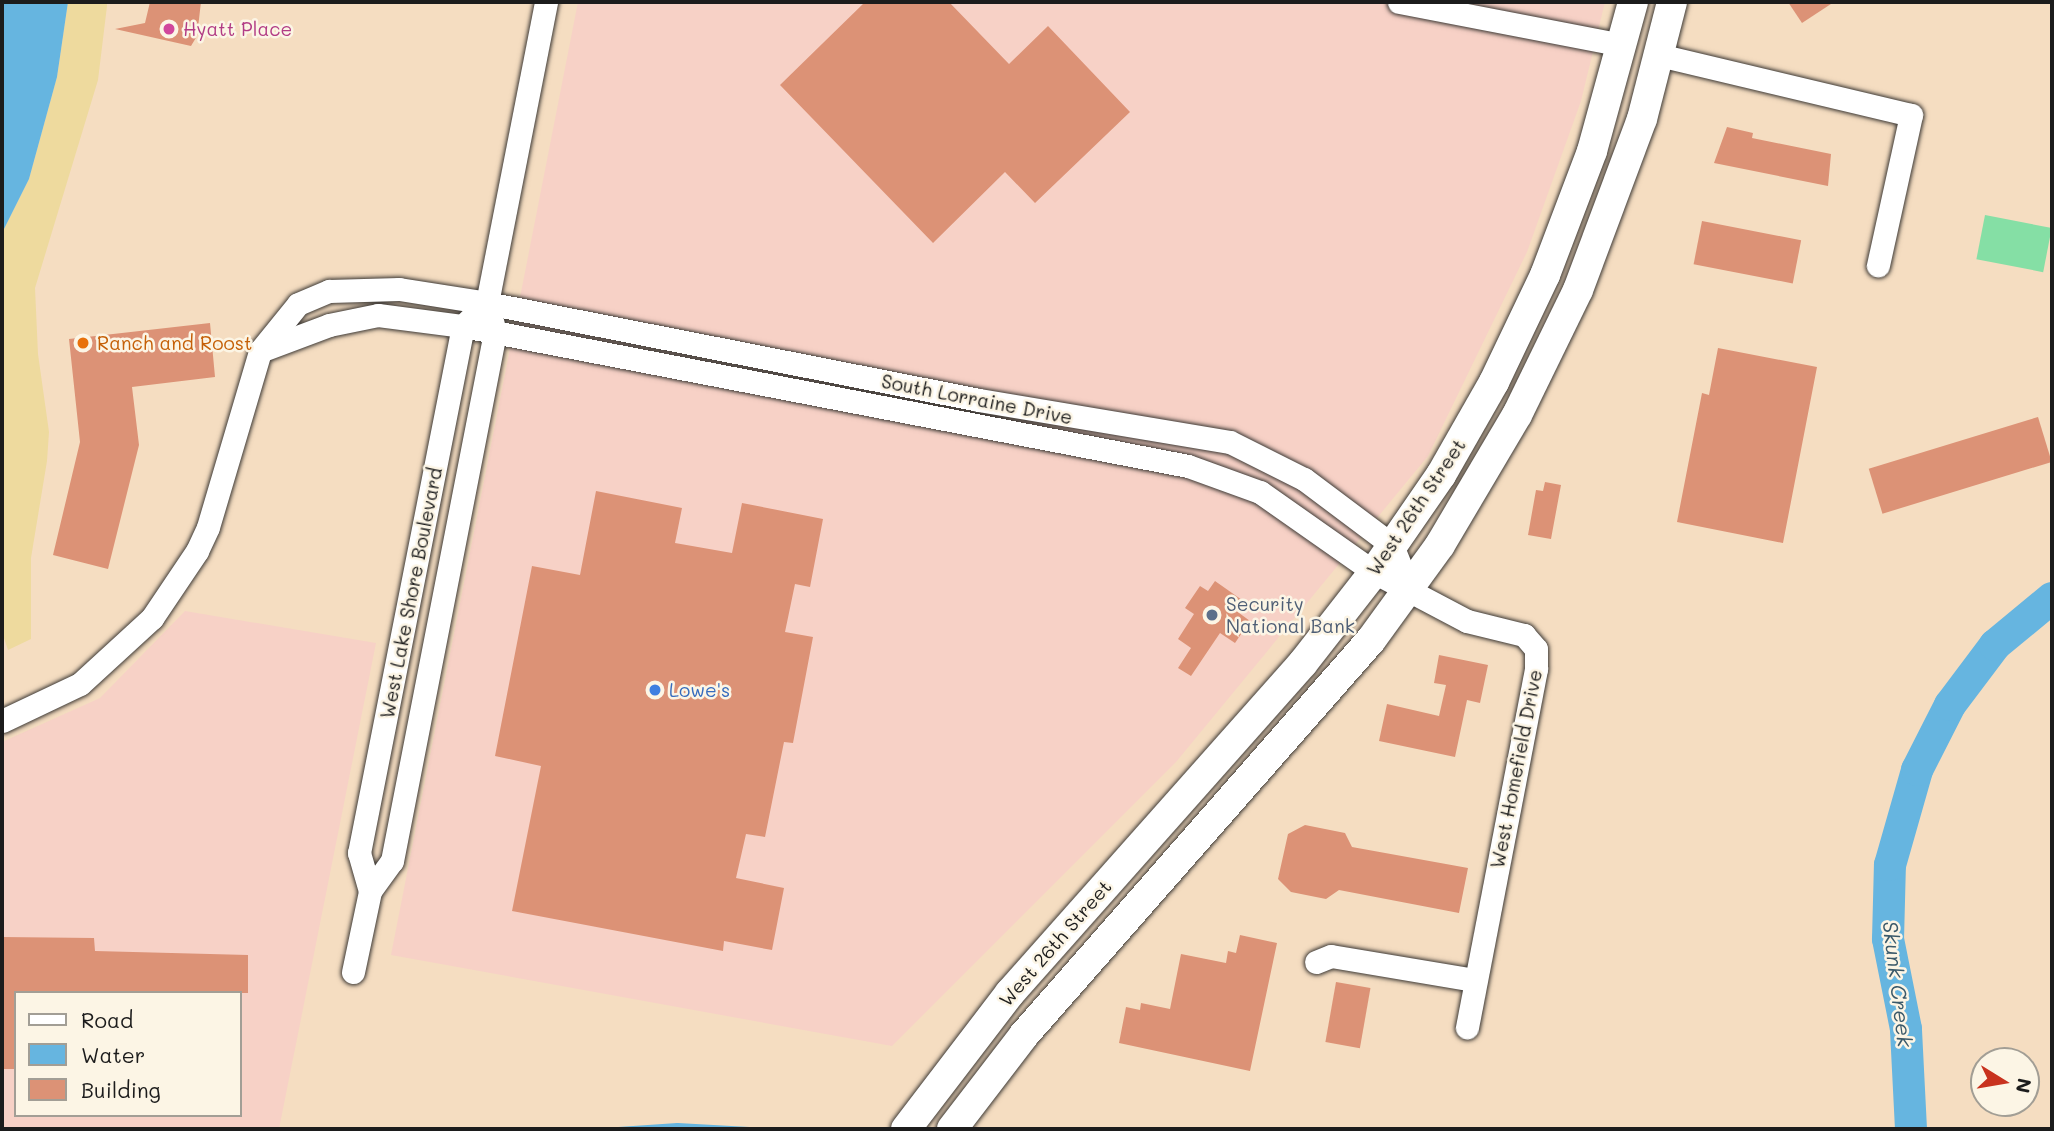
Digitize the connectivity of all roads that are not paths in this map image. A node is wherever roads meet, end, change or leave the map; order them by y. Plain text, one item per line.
1 (546, 2) edge
2 (1399, 2) edge
3 (1633, 2) edge
4 (1652, 2) edge
5 (1672, 2) edge
6 (1623, 44) junction
7 (1659, 55) junction
8 (1878, 265) dead end
9 (487, 303) junction
10 (463, 326) junction
11 (1560, 328) junction
12 (495, 332) junction
13 (260, 351) junction
14 (1392, 545) junction
15 (1374, 572) junction
16 (1410, 590) junction
17 (2, 721) edge
18 (370, 891) junction
19 (1316, 962) dead end
20 (353, 972) dead end
21 (1475, 980) junction
22 (1467, 1027) dead end
23 (906, 1129) edge
24 (952, 1129) edge

1 - 9 street, West Lake Shore Boulevard
2 - 6 street
3 - 6 main road, West 26th Street
4 - 7 main road
5 - 7 main road, West 26th Street
6 - 11 main road
6 - 14 main road, West 26th Street
7 - 8 street
7 - 11 main road, West 26th Street
9 - 10 street
9 - 12 street, West Lake Shore Boulevard
9 - 13 street, South Lorraine Drive
9 - 14 street, South Lorraine Drive
10 - 12 street, South Lorraine Drive
10 - 13 street, South Lorraine Drive
10 - 18 street, West Lake Shore Boulevard
11 - 16 main road, West 26th Street
12 - 15 street, South Lorraine Drive
12 - 18 street, West Lake Shore Boulevard
13 - 17 street
14 - 15 main road, West 26th Street
14 - 16 street
15 - 16 street, West Homefield Drive
15 - 23 main road, West 26th Street
16 - 21 street, West Homefield Drive
16 - 24 main road, West 26th Street
18 - 20 street, West Lake Shore Boulevard
19 - 21 street
21 - 22 street, West Homefield Drive

